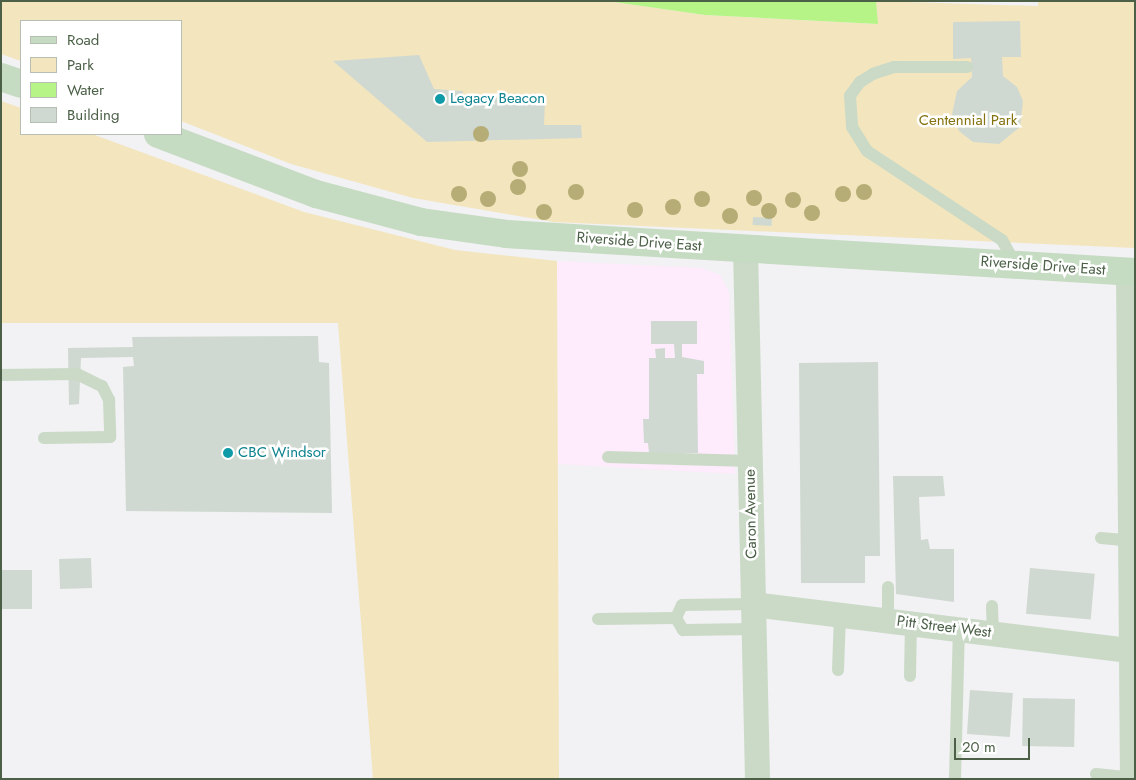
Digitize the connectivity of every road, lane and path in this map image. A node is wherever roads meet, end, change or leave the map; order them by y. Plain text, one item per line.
1 (967, 67) dead end
2 (1, 76) edge
3 (20, 84) edge
4 (161, 135) edge
5 (745, 248) junction
6 (1015, 263) junction
7 (1132, 272) edge
8 (1, 375) edge
9 (44, 438) dead end
10 (608, 457) dead end
11 (750, 461) junction
12 (1101, 538) dead end
13 (1133, 540) edge
14 (888, 587) dead end
15 (753, 604) junction
16 (992, 606) dead end
17 (840, 615) junction
18 (676, 618) junction
19 (598, 619) dead end
20 (899, 622) junction
21 (754, 629) junction
22 (959, 629) junction
23 (992, 633) junction
24 (1133, 651) edge
25 (838, 670) dead end
26 (910, 676) dead end
27 (1096, 774) dead end
28 (1132, 778) edge
29 (757, 779) edge
30 (955, 779) edge

1 - 6 lane
2 - 3 main road
4 - 5 main road, Riverside Drive East
5 - 6 main road, Riverside Drive East
5 - 11 street, Caron Avenue
6 - 7 main road, Riverside Drive East
7 - 13 street
8 - 9 lane
10 - 11 lane
11 - 15 street, Caron Avenue
12 - 13 lane
13 - 24 street
14 - 20 lane
15 - 17 street, Pitt Street West
15 - 18 lane
15 - 21 street, Caron Avenue
16 - 23 lane
17 - 20 street, Pitt Street West
17 - 25 lane
18 - 19 lane
18 - 21 lane
20 - 22 street, Pitt Street West
20 - 26 lane
21 - 29 street, Caron Avenue
22 - 23 street, Pitt Street West
22 - 30 lane
23 - 24 street, Pitt Street West
24 - 28 street
27 - 28 lane

